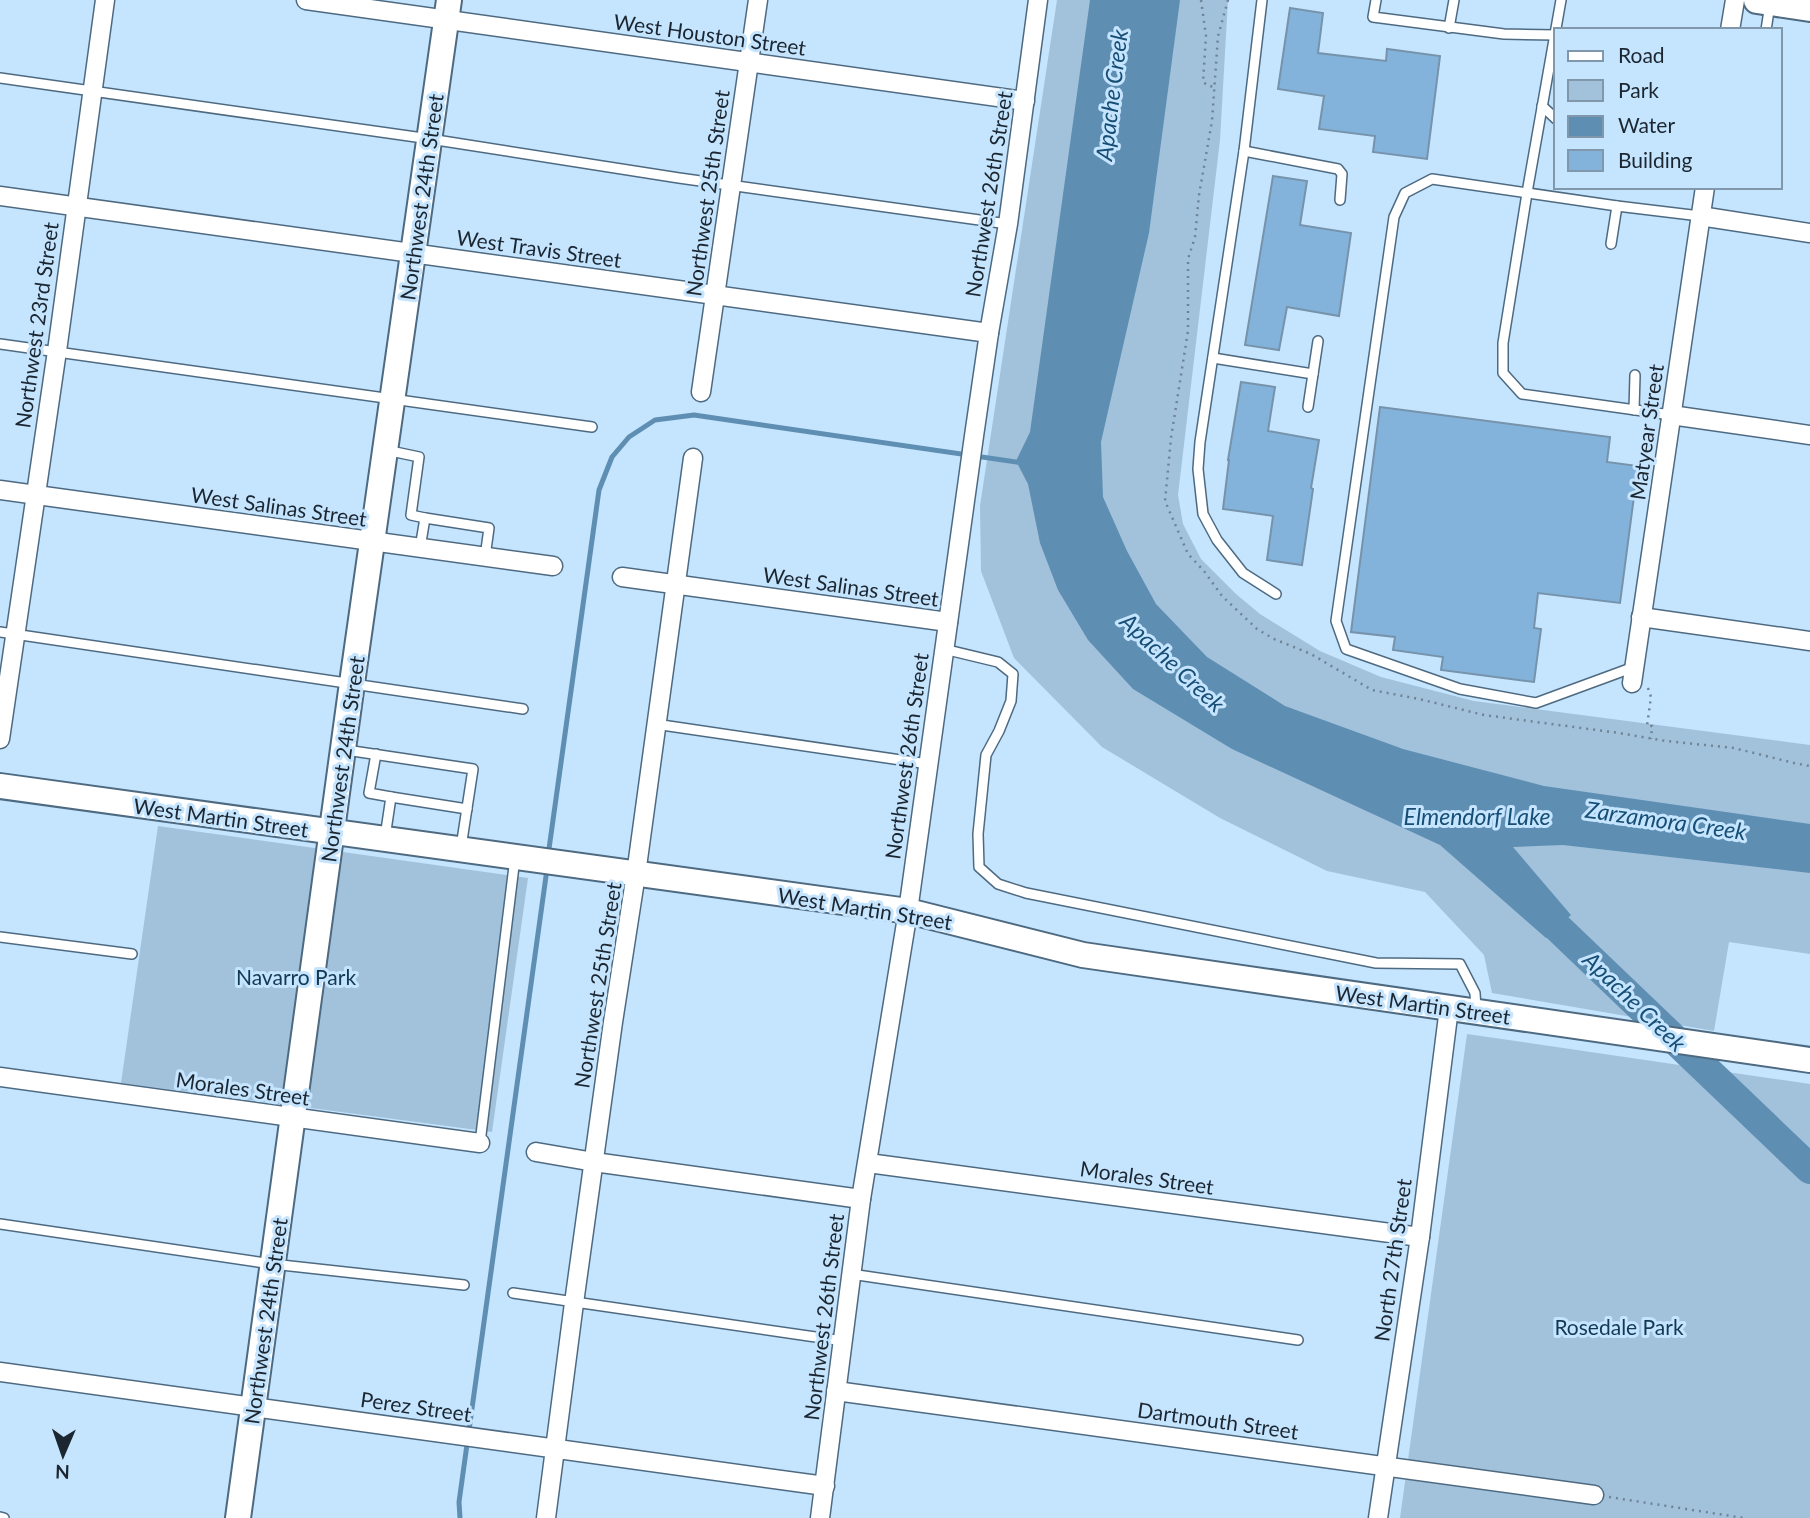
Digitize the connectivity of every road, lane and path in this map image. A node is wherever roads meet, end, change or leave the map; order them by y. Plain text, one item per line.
1 (105, 0) edge
2 (306, 0) edge
3 (758, 0) edge
4 (1038, 0) edge
5 (1201, 0) edge
6 (1262, 0) edge
7 (1376, 0) edge
8 (1454, 0) edge
9 (1561, 0) edge
10 (1735, 0) edge
11 (1782, 3) edge
12 (447, 10) edge
13 (1449, 28) junction
14 (1556, 28) edge
15 (1730, 28) edge
16 (1767, 28) edge
17 (1554, 35) edge
18 (1554, 40) edge
19 (749, 63) junction
20 (0, 78) edge
21 (1215, 87) dead end
22 (92, 92) junction
23 (1025, 101) junction
24 (1542, 106) junction
25 (1554, 117) edge
26 (430, 139) junction
27 (1244, 151) junction
28 (732, 185) junction
29 (1705, 189) edge
30 (1527, 193) junction
31 (0, 196) edge
32 (1340, 200) dead end
33 (76, 206) junction
34 (1617, 206) junction
35 (1700, 216) junction
36 (1008, 225) junction
37 (1810, 233) edge
38 (1611, 244) dead end
39 (413, 254) junction
40 (716, 296) junction
41 (989, 333) junction
42 (1318, 341) dead end
43 (0, 344) edge
44 (57, 351) junction
45 (1213, 358) junction
46 (1313, 374) junction
47 (1635, 375) dead end
48 (702, 392) dead end
49 (393, 399) junction
50 (1308, 407) dead end
51 (1634, 410) junction
52 (1671, 415) junction
53 (592, 427) dead end
54 (1810, 435) edge
55 (386, 450) junction
56 (693, 458) dead end
57 (0, 490) edge
58 (35, 495) junction
59 (425, 518) junction
60 (372, 542) junction
61 (421, 548) junction
62 (485, 557) junction
63 (553, 566) dead end
64 (622, 577) dead end
65 (676, 584) junction
66 (1276, 594) dead end
67 (1641, 617) junction
68 (948, 622) junction
69 (7, 633) edge
70 (1810, 641) edge
71 (944, 649) junction
72 (1633, 675) junction
73 (352, 683) junction
74 (523, 709) dead end
75 (655, 724) junction
76 (0, 739) edge
77 (1651, 739) dead end
78 (343, 749) junction
79 (376, 754) junction
80 (928, 764) junction
81 (0, 786) edge
82 (391, 797) junction
83 (467, 809) junction
84 (332, 832) junction
85 (384, 838) junction
86 (460, 849) junction
87 (518, 857) junction
88 (636, 874) junction
89 (908, 911) junction
90 (0, 937) edge
91 (132, 954) dead end
92 (1449, 1008) junction
93 (1476, 1012) junction
94 (1810, 1060) edge
95 (0, 1077) edge
96 (293, 1118) junction
97 (480, 1143) joint
98 (536, 1152) dead end
99 (594, 1162) junction
100 (868, 1163) junction
101 (862, 1199) junction
102 (0, 1224) edge
103 (1420, 1237) junction
104 (272, 1264) junction
105 (851, 1274) junction
106 (464, 1285) dead end
107 (513, 1293) dead end
108 (574, 1303) junction
109 (1298, 1340) dead end
110 (843, 1341) junction
111 (0, 1372) edge
112 (836, 1391) junction
113 (253, 1407) junction
114 (556, 1448) junction
115 (1385, 1465) junction
116 (825, 1486) junction
117 (1594, 1494) joint
118 (238, 1518) edge
119 (546, 1518) edge
120 (820, 1518) edge
121 (1378, 1518) edge
122 (1744, 1518) edge

1 - 22 street, Northwest 23rd Street
2 - 12 street, West Houston Street
3 - 19 street, Northwest 25th Street
4 - 23 street, Northwest 26th Street
5 - 21 path
6 - 27 lane
7 - 13 lane
8 - 13 lane
9 - 14 lane
10 - 15 street
11 - 16 lane
12 - 19 street, West Houston Street
12 - 26 main road, Northwest 24th Street
13 - 17 lane
18 - 24 lane
19 - 23 street, West Houston Street
19 - 28 street, Northwest 25th Street
20 - 22 lane
22 - 26 lane
22 - 33 street, Northwest 23rd Street
23 - 36 street, Northwest 26th Street
24 - 25 lane
24 - 30 lane
26 - 28 lane
26 - 39 main road, Northwest 24th Street
27 - 32 lane
27 - 45 lane
28 - 36 lane
28 - 40 street, Northwest 25th Street
29 - 35 street, Matyear Street
30 - 34 lane
30 - 51 lane
30 - 72 lane
31 - 33 street, West Travis Street
33 - 39 street, West Travis Street
33 - 44 street, Northwest 23rd Street
34 - 35 lane
34 - 38 lane
35 - 37 street
35 - 52 street, Matyear Street
36 - 41 street, Northwest 26th Street
39 - 40 street, West Travis Street
39 - 49 main road, Northwest 24th Street
40 - 41 street, West Travis Street
40 - 48 street, Northwest 25th Street
41 - 68 street, Northwest 26th Street
42 - 46 lane
43 - 44 lane
44 - 49 lane
44 - 58 street, Northwest 23rd Street
45 - 46 lane
45 - 66 lane
46 - 50 lane
47 - 51 lane
49 - 53 lane
49 - 55 main road, Northwest 24th Street
51 - 52 lane
52 - 54 street
52 - 67 street, Matyear Street
55 - 59 lane
55 - 60 main road, Northwest 24th Street
56 - 65 street, Northwest 25th Street
57 - 58 street, West Salinas Street
58 - 60 street, West Salinas Street
58 - 69 street, Northwest 23rd Street
59 - 61 lane
59 - 62 lane
60 - 61 street, West Salinas Street
60 - 73 main road, Northwest 24th Street
61 - 62 street, West Salinas Street
62 - 63 street, West Salinas Street
64 - 65 street, West Salinas Street
65 - 68 street, West Salinas Street
65 - 75 street, Northwest 25th Street
67 - 70 street
67 - 72 street, Matyear Street
68 - 71 street, Northwest 26th Street
69 - 73 lane
69 - 76 street, Northwest 23rd Street
71 - 80 street, Northwest 26th Street
71 - 93 lane
72 - 77 path
73 - 74 lane
73 - 78 main road, Northwest 24th Street
75 - 80 lane
75 - 88 street, Northwest 25th Street
78 - 79 lane
78 - 84 main road, Northwest 24th Street
79 - 82 lane
79 - 83 lane
80 - 89 street, Northwest 26th Street
81 - 84 main road, West Martin Street
82 - 83 lane
82 - 85 lane
83 - 86 lane
84 - 85 main road, West Martin Street
84 - 96 main road, Northwest 24th Street
85 - 86 main road, West Martin Street
86 - 87 main road, West Martin Street
87 - 88 main road, West Martin Street
87 - 97 lane
88 - 89 main road, West Martin Street
88 - 99 street, Northwest 25th Street
89 - 92 main road, West Martin Street
89 - 100 street, Northwest 26th Street
90 - 91 lane
92 - 93 main road, West Martin Street
92 - 103 street, North 27th Street
93 - 94 main road, West Martin Street
95 - 96 street, Morales Street
96 - 97 street, Morales Street
96 - 104 main road, Northwest 24th Street
98 - 99 street
99 - 101 street
99 - 108 street, Northwest 25th Street
100 - 101 street, Northwest 26th Street
100 - 103 street, Morales Street
101 - 105 street, Northwest 26th Street
102 - 104 lane
103 - 115 street, North 27th Street
104 - 106 lane
104 - 113 main road, Northwest 24th Street
105 - 109 lane
105 - 110 street, Northwest 26th Street
107 - 108 lane
108 - 110 lane
108 - 114 street, Northwest 25th Street
110 - 112 street, Northwest 26th Street
111 - 113 street, Perez Street
112 - 115 street, Dartmouth Street
112 - 116 street, Northwest 26th Street
113 - 114 street, Perez Street
113 - 118 main road, Northwest 24th Street
114 - 116 street, Perez Street
114 - 119 street, Northwest 25th Street
115 - 117 street, Dartmouth Street
115 - 121 street, North 27th Street
116 - 120 street, Northwest 26th Street
117 - 122 path

